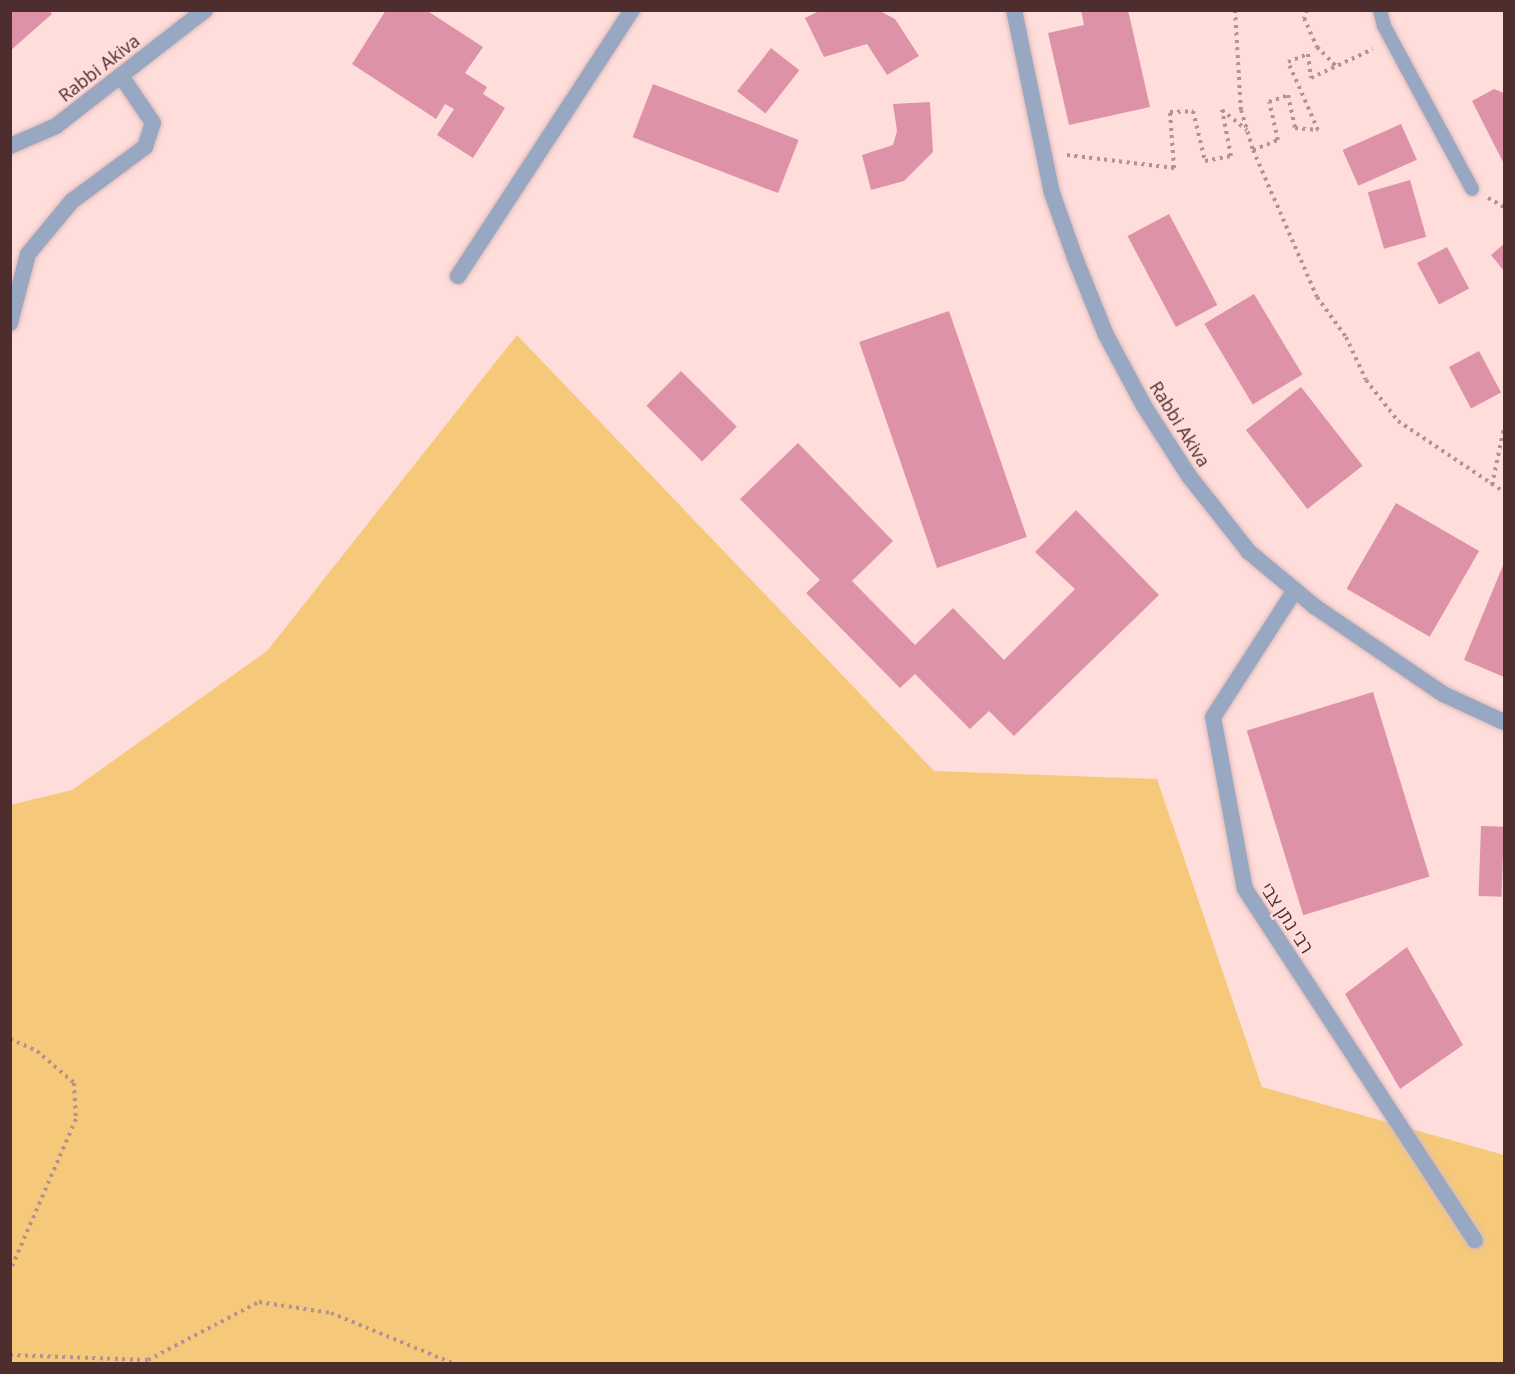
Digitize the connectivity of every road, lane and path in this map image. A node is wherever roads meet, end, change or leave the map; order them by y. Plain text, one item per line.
1 (205, 10) edge
2 (632, 10) edge
3 (1014, 10) edge
4 (1235, 10) edge
5 (1307, 10) edge
6 (1380, 10) edge
7 (1394, 45) junction
8 (1337, 67) junction
9 (121, 76) junction
10 (1247, 130) junction
11 (10, 146) edge
12 (1253, 150) junction
13 (1044, 154) junction
14 (1472, 189) dead end
15 (458, 276) dead end
16 (10, 323) edge
17 (1504, 428) edge
18 (1492, 485) junction
19 (1504, 492) edge
20 (1294, 590) junction
21 (1504, 722) edge
22 (10, 1039) edge
23 (1475, 1241) dead end
24 (10, 1271) edge
25 (10, 1354) edge
26 (455, 1364) edge

1 - 9 street, Rabbi Akiva
2 - 15 street
3 - 13 street, Rabbi Akiva
4 - 10 path
5 - 8 path
6 - 7 lane
7 - 8 path
7 - 14 lane
8 - 12 path
9 - 11 street, Rabbi Akiva
9 - 16 street
10 - 12 path
10 - 13 path
12 - 18 path
13 - 20 street, Rabbi Akiva
17 - 18 path
18 - 19 path
20 - 21 street, Rabbi Akiva
20 - 23 street, רבי נתן צבי
22 - 24 path
25 - 26 path

